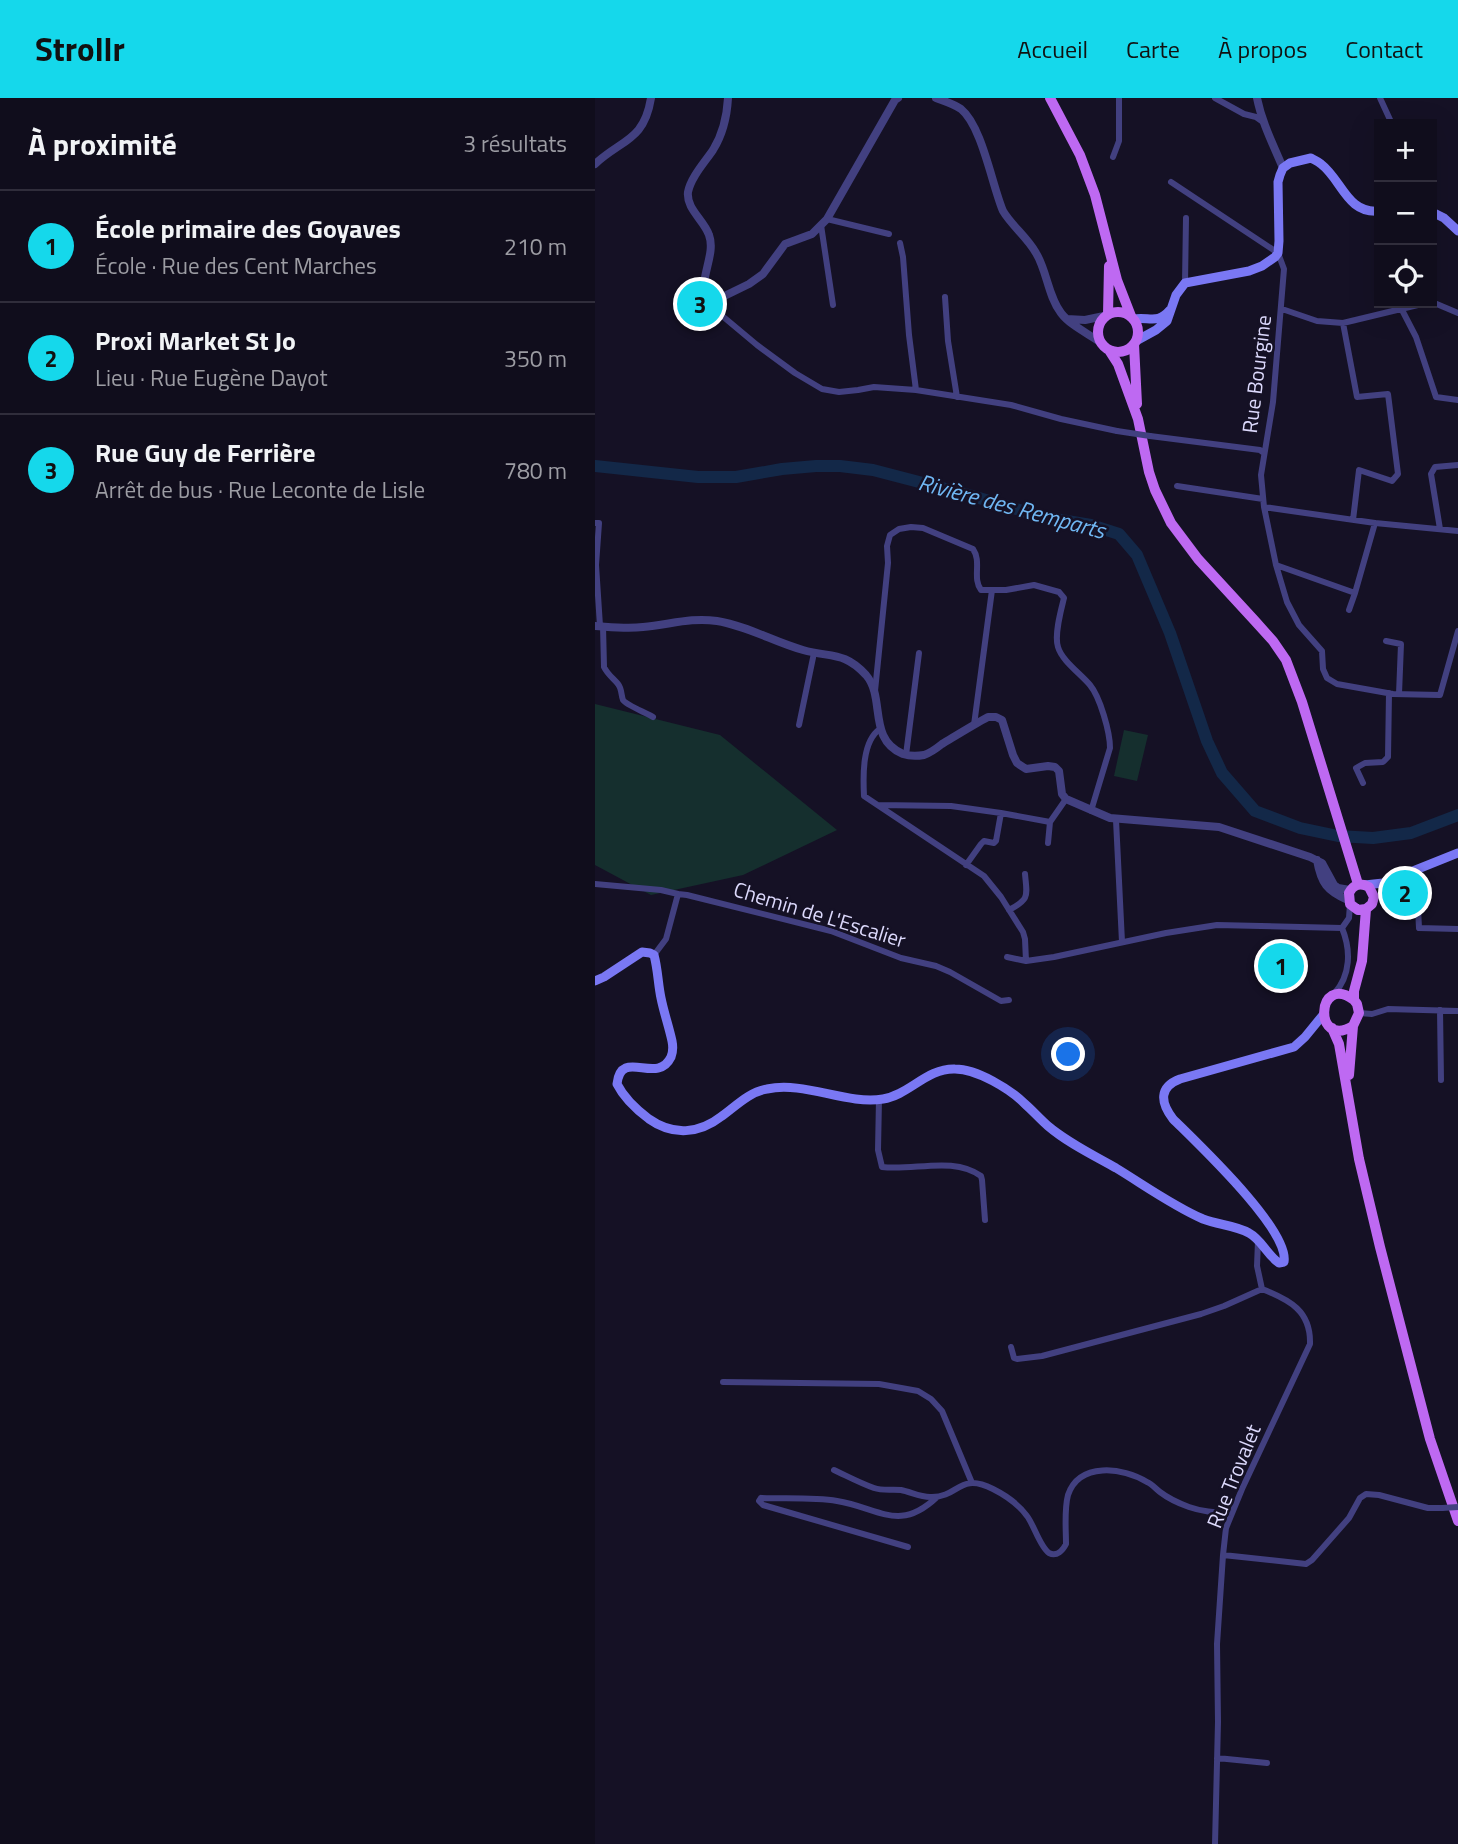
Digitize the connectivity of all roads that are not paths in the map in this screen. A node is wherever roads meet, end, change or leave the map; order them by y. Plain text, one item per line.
1 (651, 98) edge
2 (728, 98) edge
3 (936, 98) edge
4 (1050, 98) edge
5 (1119, 98) edge
6 (1215, 98) edge
7 (1257, 98) edge
8 (1380, 98) edge
9 (896, 99) edge
10 (1390, 119) edge
11 (1263, 122) junction
12 (1113, 157) dead end
13 (595, 164) edge
14 (1283, 168) junction
15 (1171, 182) dead end
16 (1374, 211) edge
17 (1437, 214) edge
18 (1186, 218) dead end
19 (824, 222) junction
20 (1458, 231) edge
21 (889, 234) dead end
22 (900, 243) dead end
23 (1108, 244) junction
24 (1278, 253) junction
25 (1185, 283) junction
26 (945, 297) dead end
27 (708, 304) junction
28 (1437, 304) edge
29 (833, 305) dead end
30 (1401, 308) joint
31 (1171, 309) junction
32 (1282, 309) junction
33 (1458, 313) edge
34 (1106, 315) junction
35 (1132, 317) junction
36 (1067, 319) junction
37 (1343, 323) junction
38 (1100, 342) junction
39 (1135, 342) junction
40 (1109, 351) junction
41 (916, 390) junction
42 (957, 397) junction
43 (1458, 400) edge
44 (1137, 419) junction
45 (1264, 453) junction
46 (1458, 465) edge
47 (1177, 485) dead end
48 (1263, 503) junction
49 (1353, 520) junction
50 (595, 523) edge
51 (1374, 523) junction
52 (1440, 529) junction
53 (1458, 531) edge
54 (1276, 565) junction
55 (992, 590) junction
56 (1355, 593) junction
57 (1349, 610) dead end
58 (599, 626) edge
59 (1458, 631) edge
60 (1386, 641) dead end
61 (814, 653) junction
62 (919, 653) dead end
63 (874, 692) junction
64 (1389, 693) junction
65 (1399, 694) junction
66 (653, 717) dead end
67 (799, 725) dead end
68 (974, 725) junction
69 (880, 729) junction
70 (906, 755) junction
71 (1363, 783) dead end
72 (1066, 799) junction
73 (876, 805) junction
74 (1090, 811) junction
75 (1001, 813) junction
76 (1117, 820) junction
77 (1050, 822) junction
78 (1048, 843) dead end
79 (1458, 853) edge
80 (966, 865) junction
81 (1416, 869) junction
82 (1025, 874) dead end
83 (1382, 883) junction
84 (595, 884) edge
85 (678, 894) junction
86 (1356, 897) junction
87 (1374, 897) junction
88 (1009, 910) junction
89 (1342, 928) junction
90 (1458, 929) edge
91 (1122, 942) junction
92 (654, 955) junction
93 (1007, 957) dead end
94 (1026, 961) junction
95 (1356, 980) junction
96 (595, 981) edge
97 (1334, 995) junction
98 (1009, 1000) dead end
99 (1354, 1000) junction
100 (1440, 1010) junction
101 (1458, 1012) edge
102 (1359, 1013) junction
103 (1323, 1015) junction
104 (1353, 1026) junction
105 (1331, 1027) junction
106 (1305, 1037) junction
107 (1441, 1080) dead end
108 (879, 1100) junction
109 (1350, 1103) junction
110 (985, 1220) dead end
111 (1258, 1240) junction
112 (1262, 1289) junction
113 (1010, 1347) dead end
114 (723, 1382) dead end
115 (834, 1470) dead end
116 (972, 1482) junction
117 (937, 1497) junction
118 (1458, 1507) edge
119 (1232, 1513) junction
120 (1458, 1521) edge
121 (908, 1546) dead end
122 (1223, 1555) junction
123 (1217, 1758) junction
124 (1267, 1763) dead end
125 (1215, 1844) edge

1 - 13 street
2 - 27 street
3 - 36 street
4 - 23 main road
5 - 12 street
6 - 11 street
7 - 11 street
8 - 10 street
9 - 19 street
11 - 14 street
14 - 16 main road
14 - 24 main road
15 - 24 street
17 - 20 main road
18 - 25 street
19 - 21 street
19 - 27 street
19 - 29 street
22 - 41 street
23 - 34 main road
23 - 35 main road
24 - 25 main road
24 - 32 street, Rue Bourgine
25 - 31 main road
26 - 42 street
27 - 41 street
28 - 33 street
30 - 37 street
30 - 43 street
31 - 35 main road
31 - 39 main road
32 - 37 street
32 - 45 street, Rue Bourgine
34 - 35 main road
34 - 36 street
34 - 38 main road
35 - 39 main road
36 - 38 street
37 - 49 street
38 - 40 main road
39 - 40 main road
39 - 44 main road
40 - 44 main road
41 - 42 street
42 - 45 street, bridge
44 - 86 main road
45 - 48 street, Rue Bourgine
46 - 52 street
47 - 48 street
48 - 49 street
48 - 54 street, Rue Bourgine
49 - 51 street
50 - 58 street
51 - 52 street
51 - 56 street
52 - 53 street
54 - 56 street
54 - 64 street, Rue Bourgine
55 - 63 street
55 - 68 street
55 - 74 street
56 - 57 street
58 - 61 street
58 - 66 street
59 - 65 street, Rue Bourgine
60 - 65 street
61 - 63 street
61 - 67 street
62 - 70 street
63 - 69 street
64 - 65 street, Rue Bourgine
64 - 71 street
68 - 70 street
68 - 72 street
69 - 70 street
69 - 73 street
72 - 74 street
72 - 77 street
73 - 75 street
73 - 80 street
74 - 76 street
75 - 77 street
75 - 80 street
76 - 86 street
76 - 91 street
77 - 78 street
79 - 81 main road
80 - 88 street
81 - 83 main road
81 - 90 street
82 - 88 street
83 - 86 main road
83 - 87 main road
84 - 85 street, Chemin de L'Escalier
85 - 92 street
85 - 98 street, Chemin de L'Escalier
86 - 87 main road
86 - 87 main road
86 - 89 street
86 - 95 main road
88 - 94 street
89 - 91 street
89 - 97 street
91 - 94 street
92 - 96 main road
92 - 108 main road
93 - 94 street
95 - 97 main road
95 - 99 main road
97 - 99 main road
97 - 103 main road
99 - 102 main road
100 - 101 street
100 - 102 street
100 - 107 street
102 - 104 main road
103 - 105 main road
103 - 106 main road
104 - 105 main road
104 - 109 main road
105 - 106 main road
105 - 109 main road
106 - 111 main road
108 - 110 street
108 - 111 main road
109 - 120 main road
111 - 112 street
112 - 113 street
112 - 119 street, Rue Trovalet
114 - 116 street
115 - 117 street
116 - 117 street
116 - 119 street
117 - 121 street
118 - 122 street, bridge
119 - 122 street, Rue Trovalet
122 - 123 street, Rue Trovalet
123 - 124 street
123 - 125 street, Rue Trovalet

